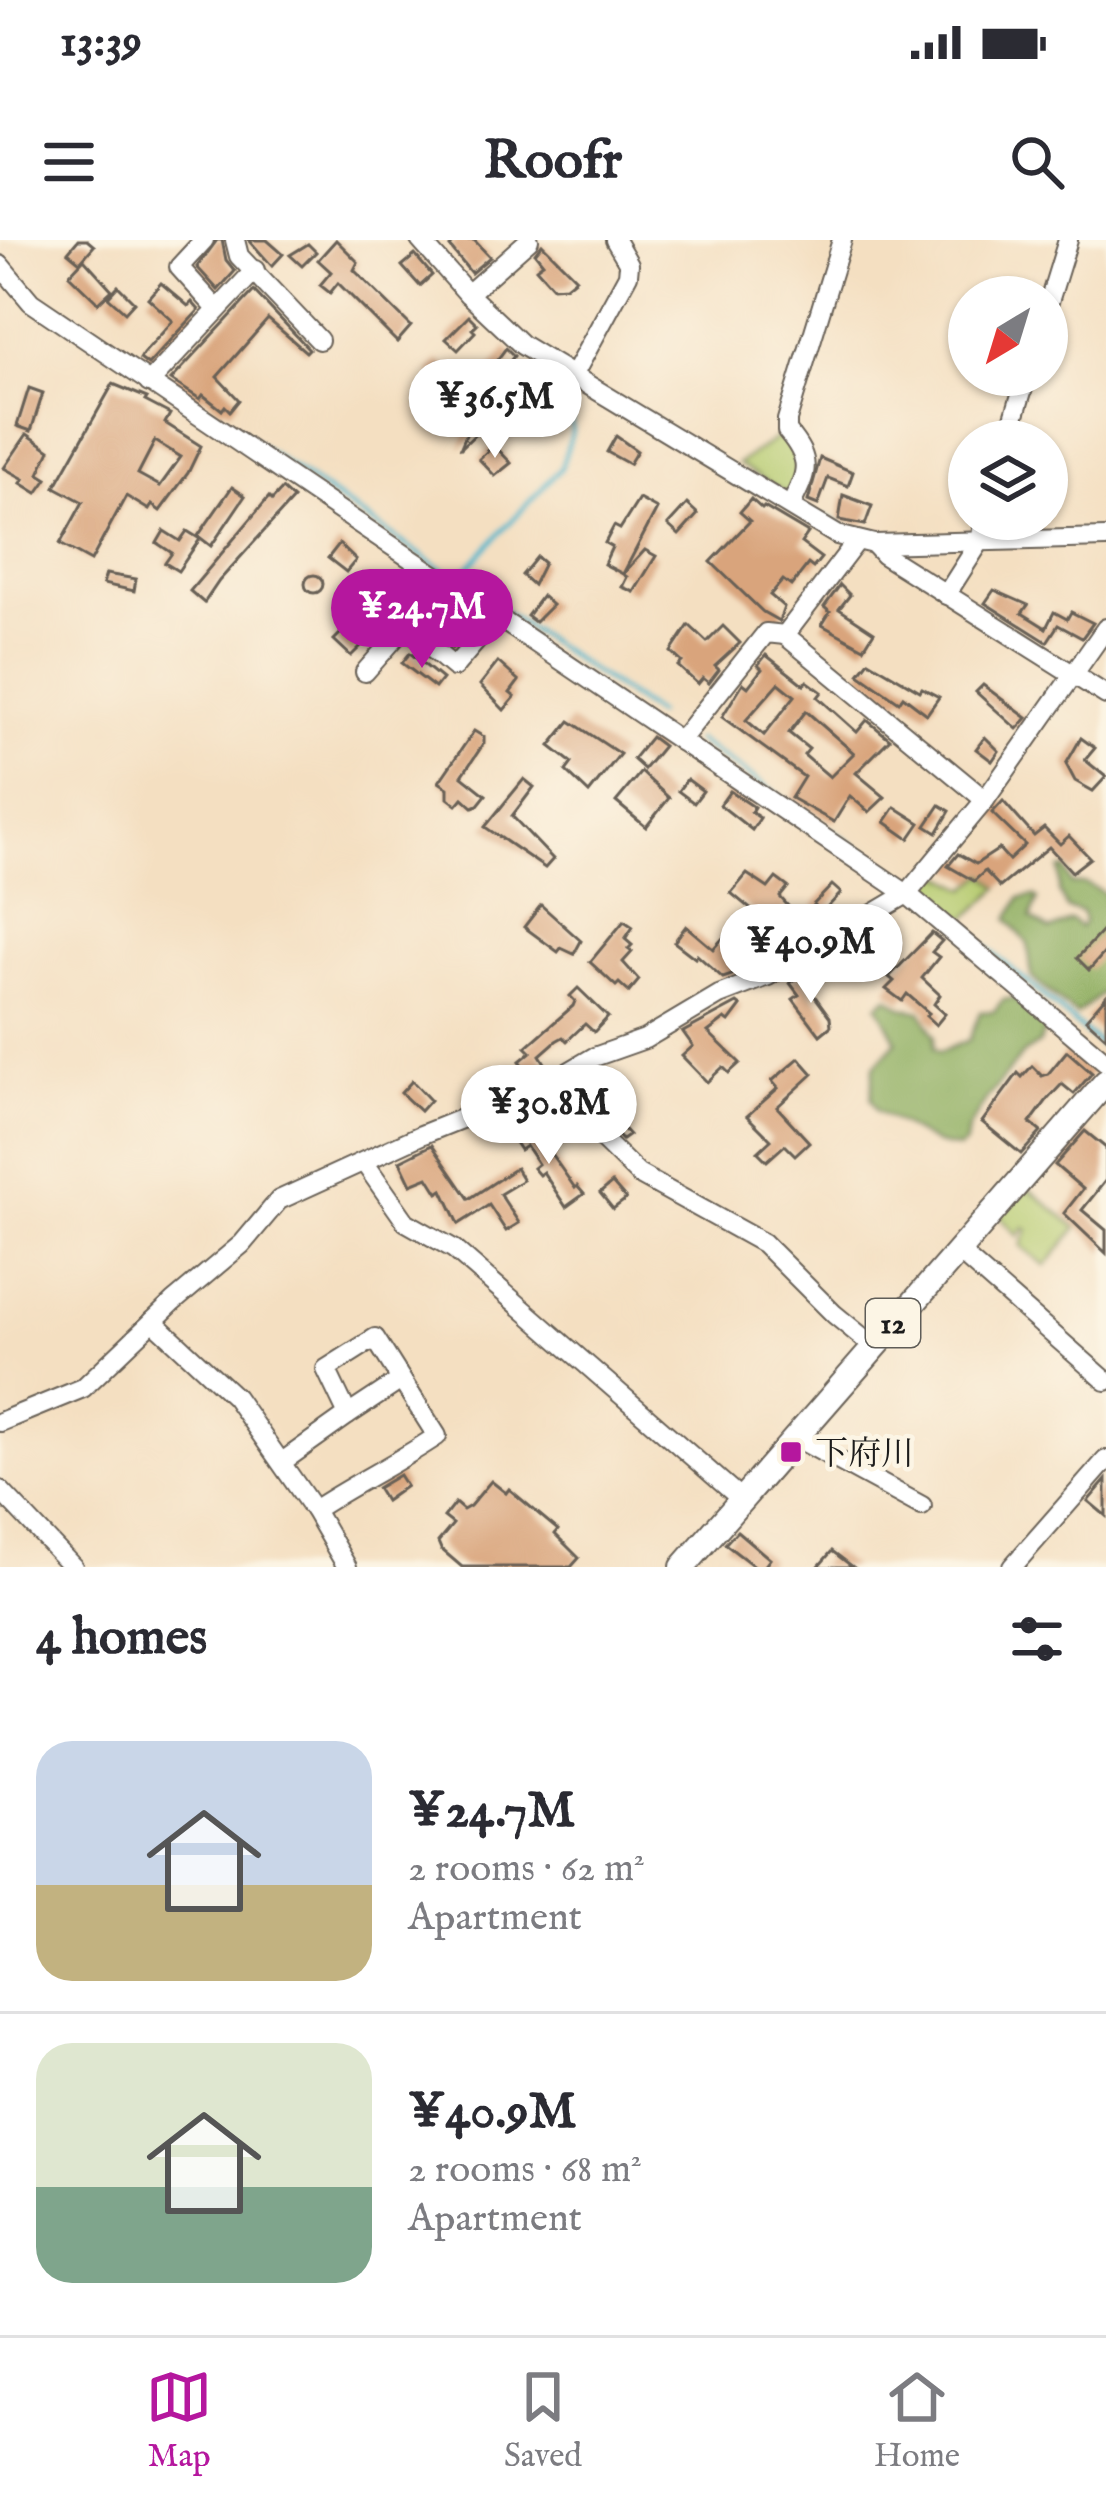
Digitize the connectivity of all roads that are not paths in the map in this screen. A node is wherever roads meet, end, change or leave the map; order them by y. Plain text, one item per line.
1 (204, 240) edge
2 (235, 240) edge
3 (419, 240) edge
4 (529, 240) edge
5 (615, 240) edge
6 (842, 240) edge
7 (1068, 240) edge
8 (0, 266) edge
9 (255, 270) junction
10 (1057, 276) edge
11 (468, 294) junction
12 (217, 309) junction
13 (319, 340) dead end
14 (573, 376) junction
15 (149, 383) junction
16 (790, 505) junction
17 (1106, 538) edge
18 (1068, 539) edge
19 (981, 540) joint
20 (865, 543) junction
21 (444, 582) junction
22 (946, 595) junction
23 (496, 618) junction
24 (406, 627) junction
25 (1106, 628) edge
26 (784, 635) junction
27 (365, 672) dead end
28 (1073, 673) junction
29 (1106, 695) edge
30 (680, 741) junction
31 (985, 800) junction
32 (907, 894) junction
33 (1106, 1062) edge
34 (563, 1076) junction
35 (1106, 1082) edge
36 (364, 1162) junction
37 (957, 1250) junction
38 (154, 1321) junction
39 (873, 1346) junction
40 (401, 1380) junction
41 (1106, 1381) edge
42 (348, 1415) junction
43 (0, 1422) edge
44 (795, 1437) junction
45 (1106, 1460) edge
46 (282, 1462) junction
47 (1089, 1480) junction
48 (0, 1490) edge
49 (1106, 1495) edge
50 (741, 1499) junction
51 (922, 1506) dead end
52 (314, 1510) junction
53 (73, 1567) edge
54 (347, 1567) edge
55 (683, 1567) edge
56 (1012, 1567) edge

1 - 12 street
2 - 9 street
3 - 11 street
4 - 11 street
5 - 14 street
6 - 16 street
7 - 10 street
8 - 15 street
9 - 12 street
9 - 13 street
11 - 14 street
12 - 15 street
14 - 16 street
15 - 21 street
16 - 20 street
17 - 18 street
19 - 20 street
19 - 22 street
20 - 22 street
20 - 26 street
21 - 23 street
21 - 24 street
22 - 28 street
23 - 24 street
23 - 30 street
24 - 27 street
25 - 28 street
26 - 30 street
26 - 31 street
28 - 29 street
28 - 31 street
30 - 32 street
31 - 32 street
32 - 33 street
32 - 34 street
34 - 36 street
34 - 39 street
35 - 37 main road, 12
36 - 38 street
36 - 50 street
37 - 39 main road, 12
37 - 41 street
38 - 43 street
38 - 46 street
39 - 44 main road, 12
40 - 42 street
40 - 42 street
40 - 52 street
42 - 46 street
44 - 50 main road, 12
44 - 51 street
45 - 47 street
46 - 52 street
47 - 49 street
47 - 56 street
48 - 53 street
50 - 55 main road, 12
52 - 54 street

